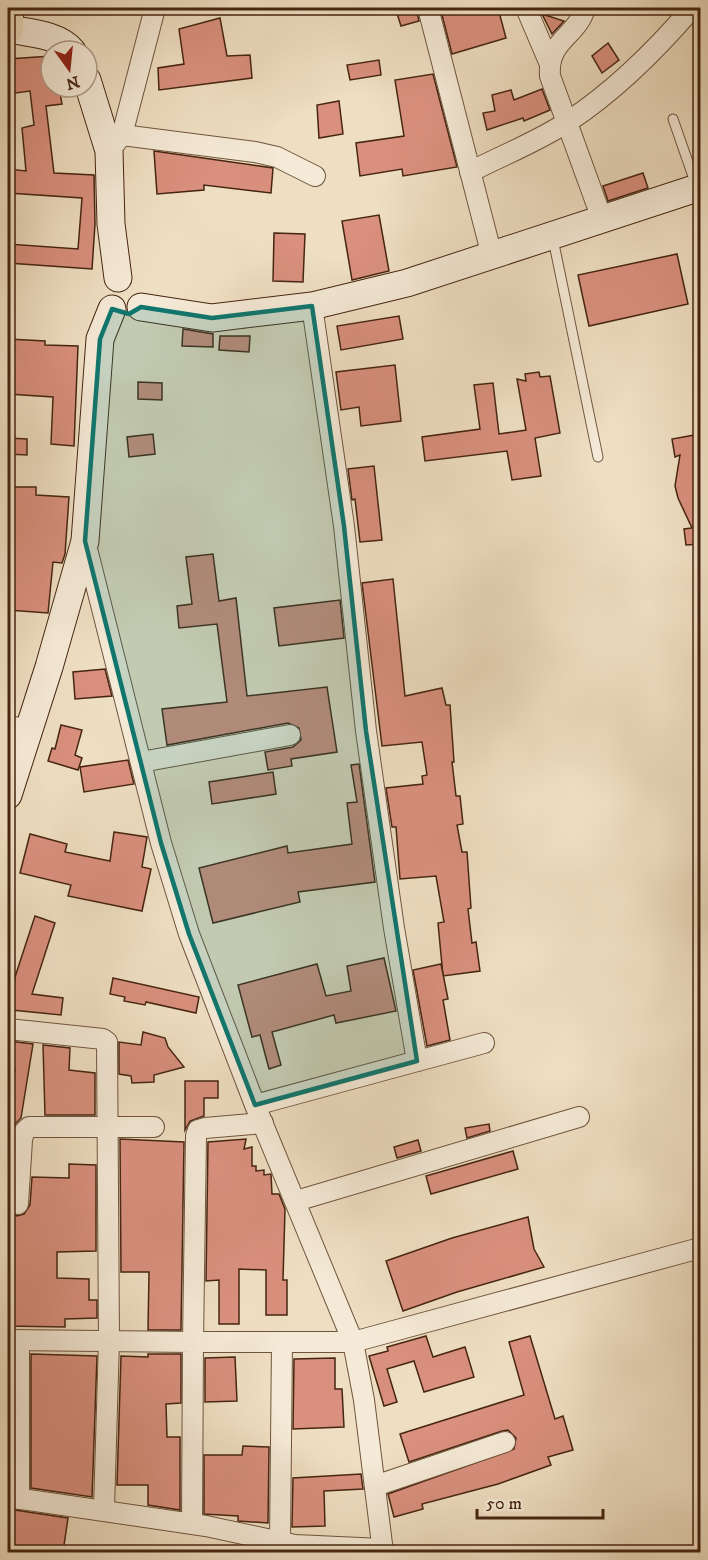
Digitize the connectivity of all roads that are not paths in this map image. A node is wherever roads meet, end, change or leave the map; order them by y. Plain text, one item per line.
1 (155, 8) edge
2 (428, 8) edge
3 (526, 8) edge
4 (585, 8) edge
5 (692, 8) edge
6 (8, 22) edge
7 (54, 39) edge
8 (549, 62) junction
9 (96, 99) edge
10 (673, 119) dead end
11 (567, 122) junction
12 (116, 143) junction
13 (470, 172) junction
14 (315, 176) dead end
15 (698, 187) edge
16 (602, 219) junction
17 (553, 236) junction
18 (492, 256) junction
19 (118, 278) junction
20 (312, 306) junction
21 (141, 307) junction
22 (112, 309) junction
23 (598, 457) dead end
24 (85, 542) junction
25 (18, 728) edge
26 (290, 735) dead end
27 (141, 762) junction
28 (8, 795) edge
29 (8, 1029) edge
30 (483, 1043) dead end
31 (417, 1061) junction
32 (255, 1105) junction
33 (579, 1117) dead end
34 (263, 1123) junction
35 (109, 1126) junction
36 (154, 1126) dead end
37 (296, 1201) junction
38 (18, 1204) dead end
39 (700, 1248) edge
40 (109, 1340) junction
41 (13, 1341) edge
42 (193, 1342) junction
43 (282, 1342) junction
44 (353, 1342) junction
45 (505, 1443) dead end
46 (375, 1486) junction
47 (13, 1498) edge
48 (104, 1509) junction
49 (192, 1523) junction
50 (280, 1542) junction
51 (383, 1551) edge

1 - 12 street
2 - 13 street
3 - 8 street
4 - 8 street
5 - 11 street
6 - 7 main road
8 - 11 street
9 - 12 main road
10 - 15 lane
11 - 13 street
11 - 16 street
12 - 14 street
12 - 19 main road
13 - 18 street
15 - 16 main road
16 - 17 main road
17 - 18 main road
17 - 23 lane
18 - 20 main road
19 - 21 main road
19 - 22 main road
20 - 21 main road
20 - 31 street
21 - 22 main road
22 - 24 main road
24 - 25 main road
24 - 27 street
25 - 28 main road
26 - 27 street
27 - 32 street
29 - 35 street
30 - 31 street
31 - 32 street
32 - 34 street
33 - 37 street
34 - 37 street
34 - 42 street
35 - 36 street
35 - 38 street
35 - 40 street
37 - 44 street
39 - 44 street
40 - 41 street
40 - 42 street
40 - 48 street
41 - 47 street
42 - 43 street
42 - 49 street
43 - 44 street
43 - 50 street
44 - 46 street
45 - 46 street
46 - 51 street
47 - 48 street
48 - 49 street
49 - 50 street
50 - 51 street

